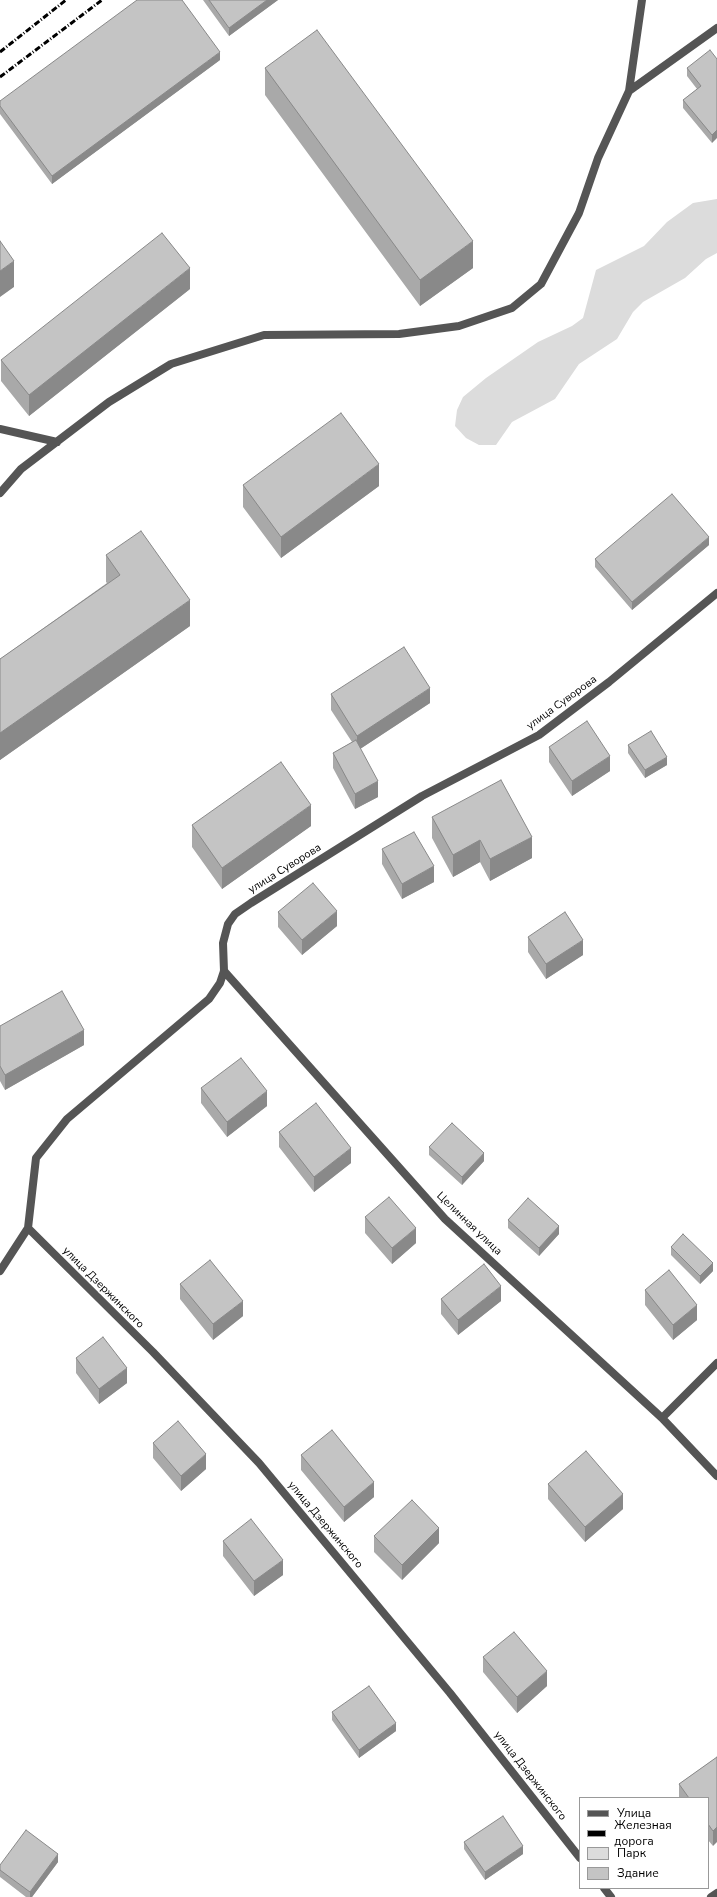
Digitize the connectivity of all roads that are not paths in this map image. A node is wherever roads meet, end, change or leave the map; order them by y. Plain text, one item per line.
1 (642, 0) edge
2 (717, 28) edge
3 (629, 91) junction
4 (0, 429) edge
5 (57, 442) junction
6 (0, 493) edge
7 (717, 592) edge
8 (224, 971) junction
9 (28, 1228) junction
10 (0, 1270) edge
11 (717, 1363) edge
12 (662, 1418) junction
13 (717, 1476) edge
14 (579, 1857) edge
15 (605, 1889) edge
16 (717, 1893) edge
17 (611, 1897) edge
18 (711, 1897) edge

1 - 3 street
2 - 3 street
3 - 5 street
4 - 5 street
5 - 6 street
7 - 8 street, улица Суворова
8 - 9 street, улица Суворова
8 - 12 street, Целинная улица
9 - 10 street, улица Суворова
9 - 14 street, улица Дзержинского
11 - 12 street
12 - 13 street, Целинная улица
15 - 17 street
16 - 18 street

